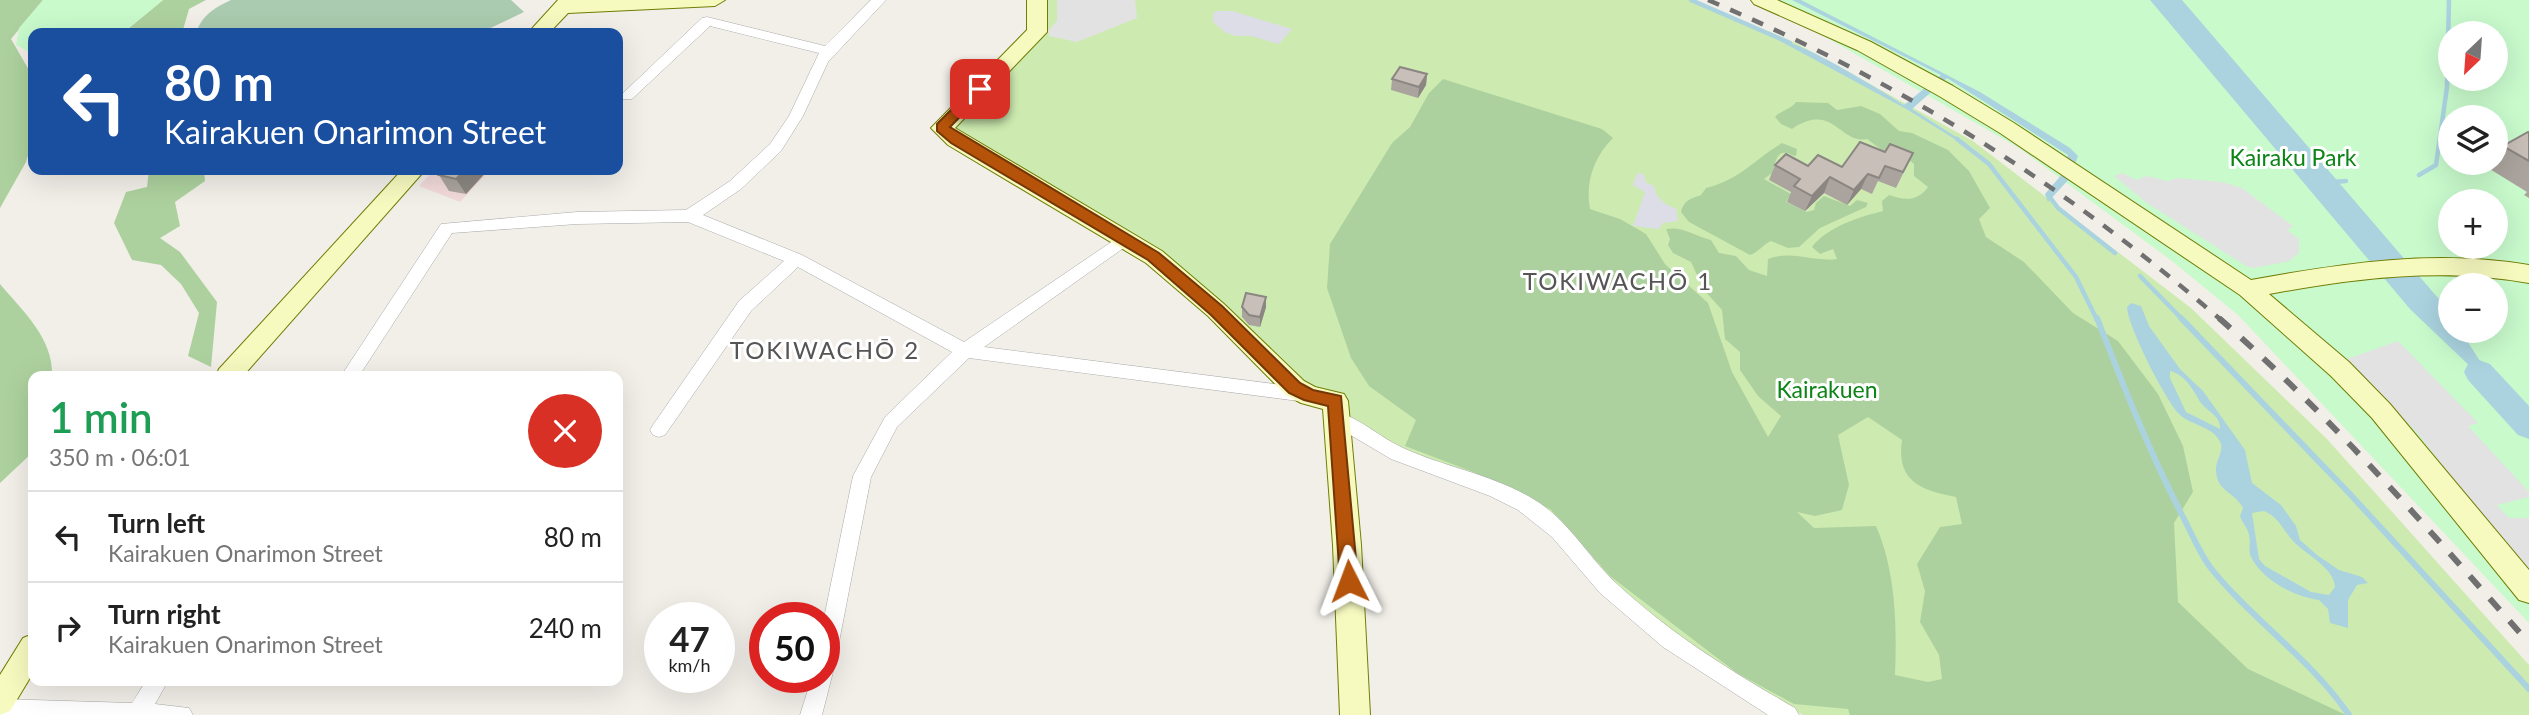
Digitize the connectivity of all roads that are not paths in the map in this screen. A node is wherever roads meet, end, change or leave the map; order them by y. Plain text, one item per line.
1 (715, 0) edge
2 (879, 0) edge
3 (1037, 0) edge
4 (1761, 0) edge
5 (566, 3) edge
6 (543, 28) edge
7 (828, 51) junction
8 (627, 96) dead end
9 (409, 175) edge
10 (689, 216) junction
11 (1126, 238) junction
12 (796, 259) junction
13 (2529, 274) edge
14 (2248, 289) junction
15 (965, 351) junction
16 (233, 371) edge
17 (353, 371) edge
18 (1328, 405) junction
19 (659, 430) dead end
20 (2529, 591) edge
21 (837, 602) edge
22 (28, 656) edge
23 (155, 686) edge
24 (817, 693) edge
25 (0, 701) edge
26 (0, 709) edge
27 (138, 713) junction
28 (182, 715) edge
29 (811, 715) edge
30 (1355, 715) edge
31 (1788, 715) edge

1 - 5 street
2 - 7 street
3 - 11 street
4 - 14 street
5 - 6 street
7 - 8 street
7 - 10 street
9 - 16 street
10 - 12 street
10 - 17 street
11 - 15 street
11 - 18 street
12 - 15 street
12 - 19 street
13 - 14 street
14 - 20 street
15 - 18 street
15 - 21 street
18 - 30 street
18 - 31 street
22 - 25 street
23 - 27 street
24 - 29 street
26 - 27 street
27 - 28 street

